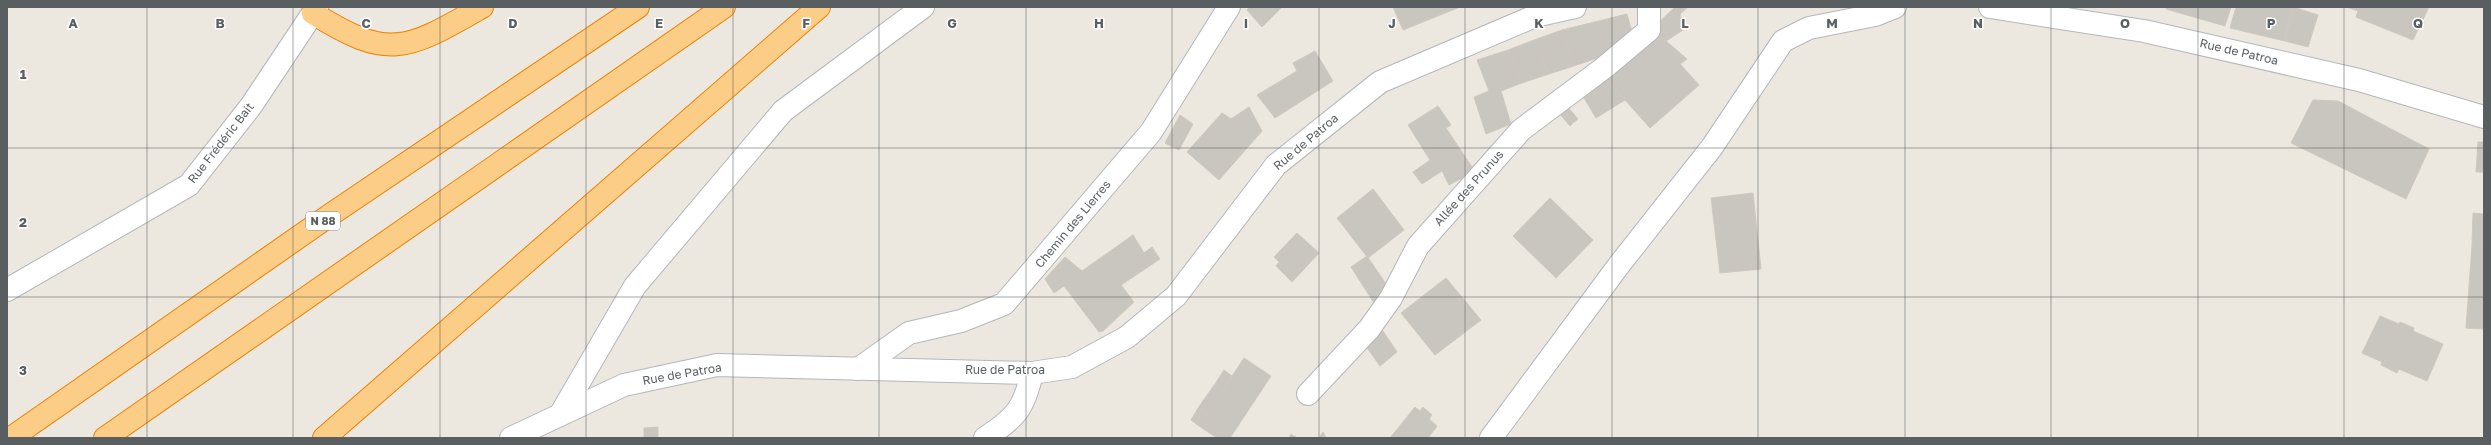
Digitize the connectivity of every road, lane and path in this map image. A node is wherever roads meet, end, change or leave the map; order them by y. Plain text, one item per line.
1 (482, 7) edge
2 (638, 7) edge
3 (724, 7) edge
4 (819, 7) edge
5 (923, 7) edge
6 (1229, 7) edge
7 (1574, 7) edge
8 (1649, 7) edge
9 (1894, 7) edge
10 (1990, 7) edge
11 (315, 10) edge
12 (2484, 117) edge
13 (7, 290) edge
14 (858, 368) junction
15 (1032, 373) junction
16 (1308, 394) dead end
17 (560, 415) junction
18 (11, 438) edge
19 (105, 438) edge
20 (324, 438) edge
21 (511, 438) edge
22 (985, 438) edge
23 (1491, 438) edge

1 - 11 highway
2 - 18 highway, N 88
3 - 19 highway
4 - 20 highway
5 - 17 street
6 - 14 street, Chemin des Lierres
7 - 15 street, Rue de Patroa
8 - 16 street, Allée des Prunus
9 - 23 street
10 - 12 street, Rue de Patroa
11 - 13 street, Rue Frédéric Bait
14 - 15 street, Rue de Patroa
14 - 17 street, Rue de Patroa
15 - 22 street
17 - 21 street, Rue de Patroa

